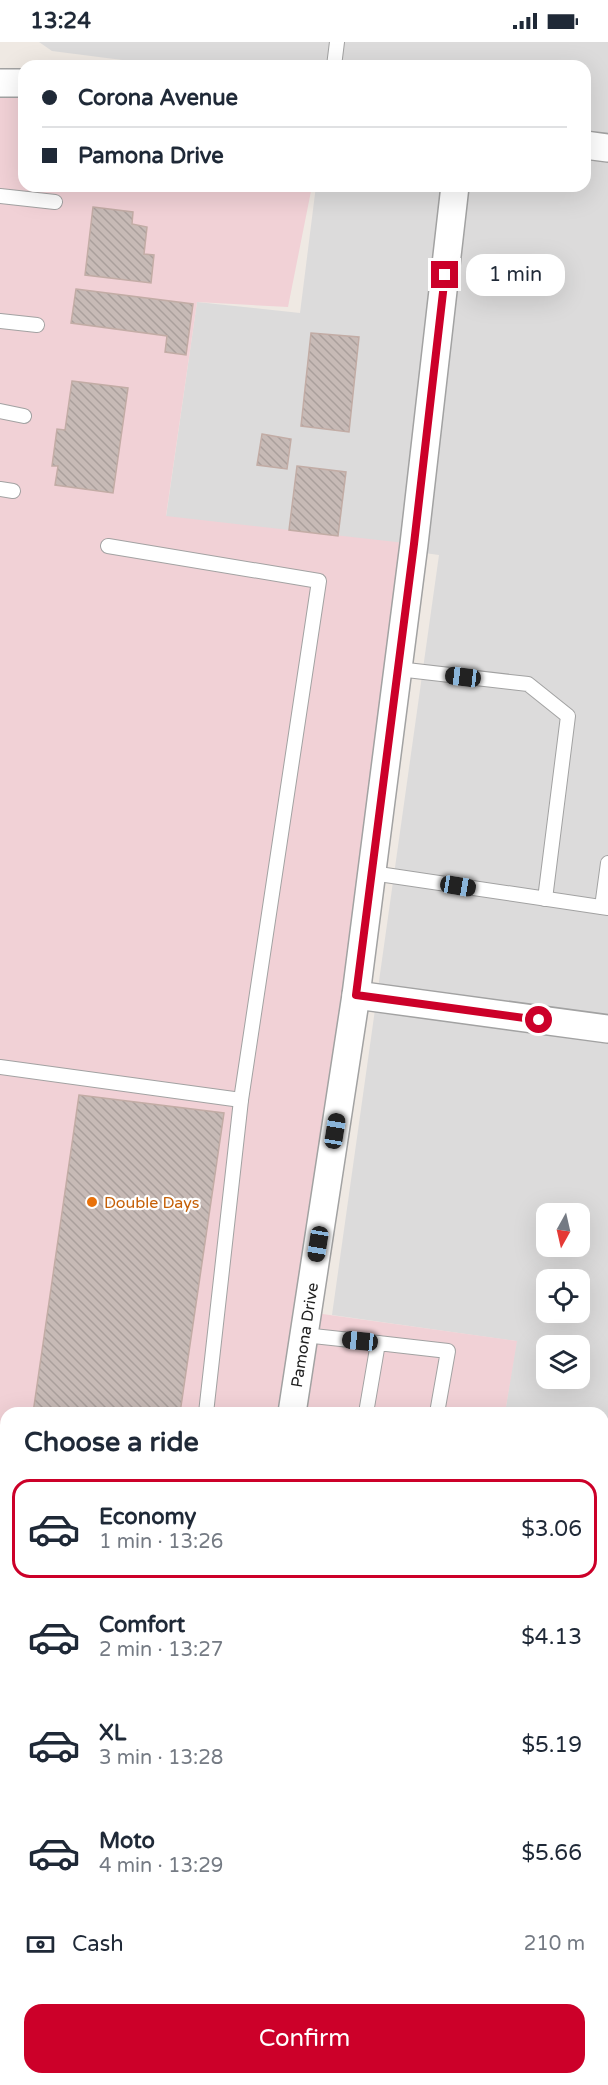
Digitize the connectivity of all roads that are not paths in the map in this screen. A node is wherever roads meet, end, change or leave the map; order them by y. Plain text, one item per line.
1 (337, 42) edge
2 (335, 60) edge
3 (0, 83) edge
4 (18, 83) edge
5 (591, 146) edge
6 (608, 148) edge
7 (454, 192) edge
8 (0, 196) edge
9 (55, 202) dead end
10 (0, 321) edge
11 (37, 325) dead end
12 (0, 411) edge
13 (24, 416) dead end
14 (108, 546) dead end
15 (398, 669) junction
16 (608, 863) edge
17 (372, 873) junction
18 (545, 899) junction
19 (605, 908) edge
20 (356, 995) junction
21 (608, 1029) edge
22 (0, 1067) edge
23 (241, 1100) junction
24 (304, 1335) junction
25 (378, 1343) junction
26 (207, 1407) edge
27 (293, 1407) edge
28 (367, 1407) edge
29 (438, 1407) edge

1 - 2 lane
3 - 4 street
5 - 6 street
7 - 15 street, Pamona Drive
8 - 9 lane
10 - 11 lane
12 - 13 lane
14 - 23 lane
15 - 17 street, Pamona Drive
15 - 18 lane
16 - 19 lane
17 - 18 lane
17 - 20 street, Pamona Drive
18 - 19 lane
20 - 21 street
20 - 24 street, Pamona Drive
22 - 23 lane
23 - 26 lane
24 - 25 lane
24 - 27 street, Pamona Drive
25 - 28 lane
25 - 29 lane

